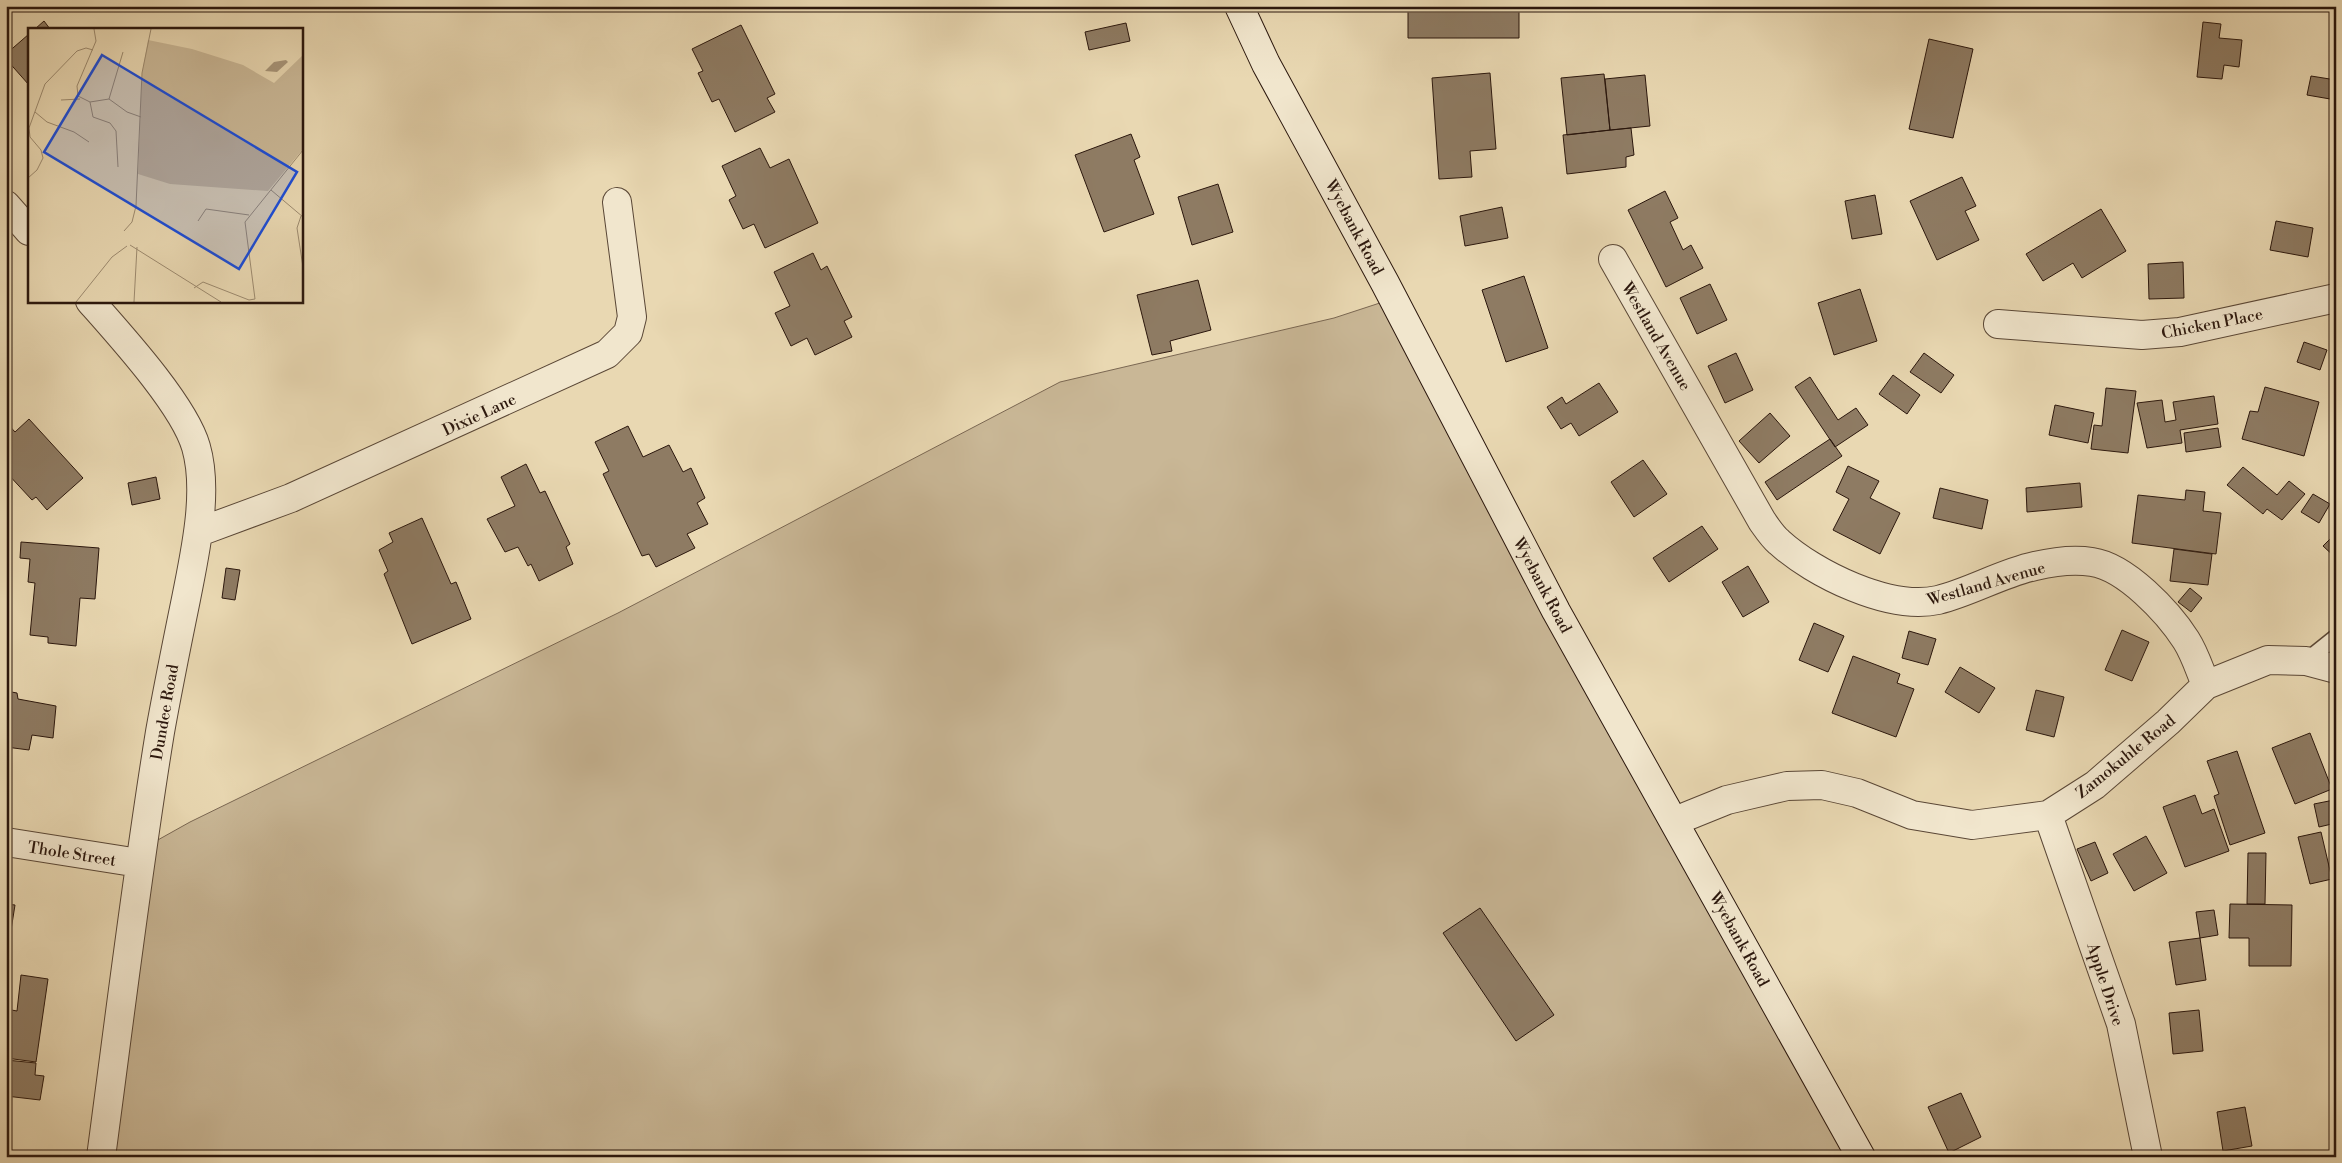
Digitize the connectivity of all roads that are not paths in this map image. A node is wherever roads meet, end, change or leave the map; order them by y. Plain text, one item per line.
1 (1239, 6) edge
2 (617, 202) dead end
3 (6, 205) edge
4 (28, 230) edge
5 (1613, 259) dead end
6 (2336, 298) edge
7 (91, 302) edge
8 (1998, 324) dead end
9 (199, 532) junction
10 (2336, 636) edge
11 (2306, 661) junction
12 (2336, 669) edge
13 (2206, 685) junction
14 (2048, 815) junction
15 (1675, 821) junction
16 (6, 842) edge
17 (139, 863) junction
18 (101, 1157) edge
19 (1861, 1157) edge
20 (2148, 1157) edge

1 - 15 street, Wyebank Road
2 - 9 street, Dixie Lane
3 - 4 street
5 - 13 street, Westland Avenue
6 - 8 street, Chicken Place
7 - 9 street, Dundee Road
9 - 17 street, Dundee Road
10 - 11 lane
11 - 12 street, Zamokuhle Road
11 - 13 street, Zamokuhle Road
13 - 14 street, Zamokuhle Road
14 - 15 street, Zamokuhle Road
14 - 20 street, Apple Drive
15 - 19 street, Wyebank Road
16 - 17 street, Thole Street
17 - 18 street, Dundee Road

